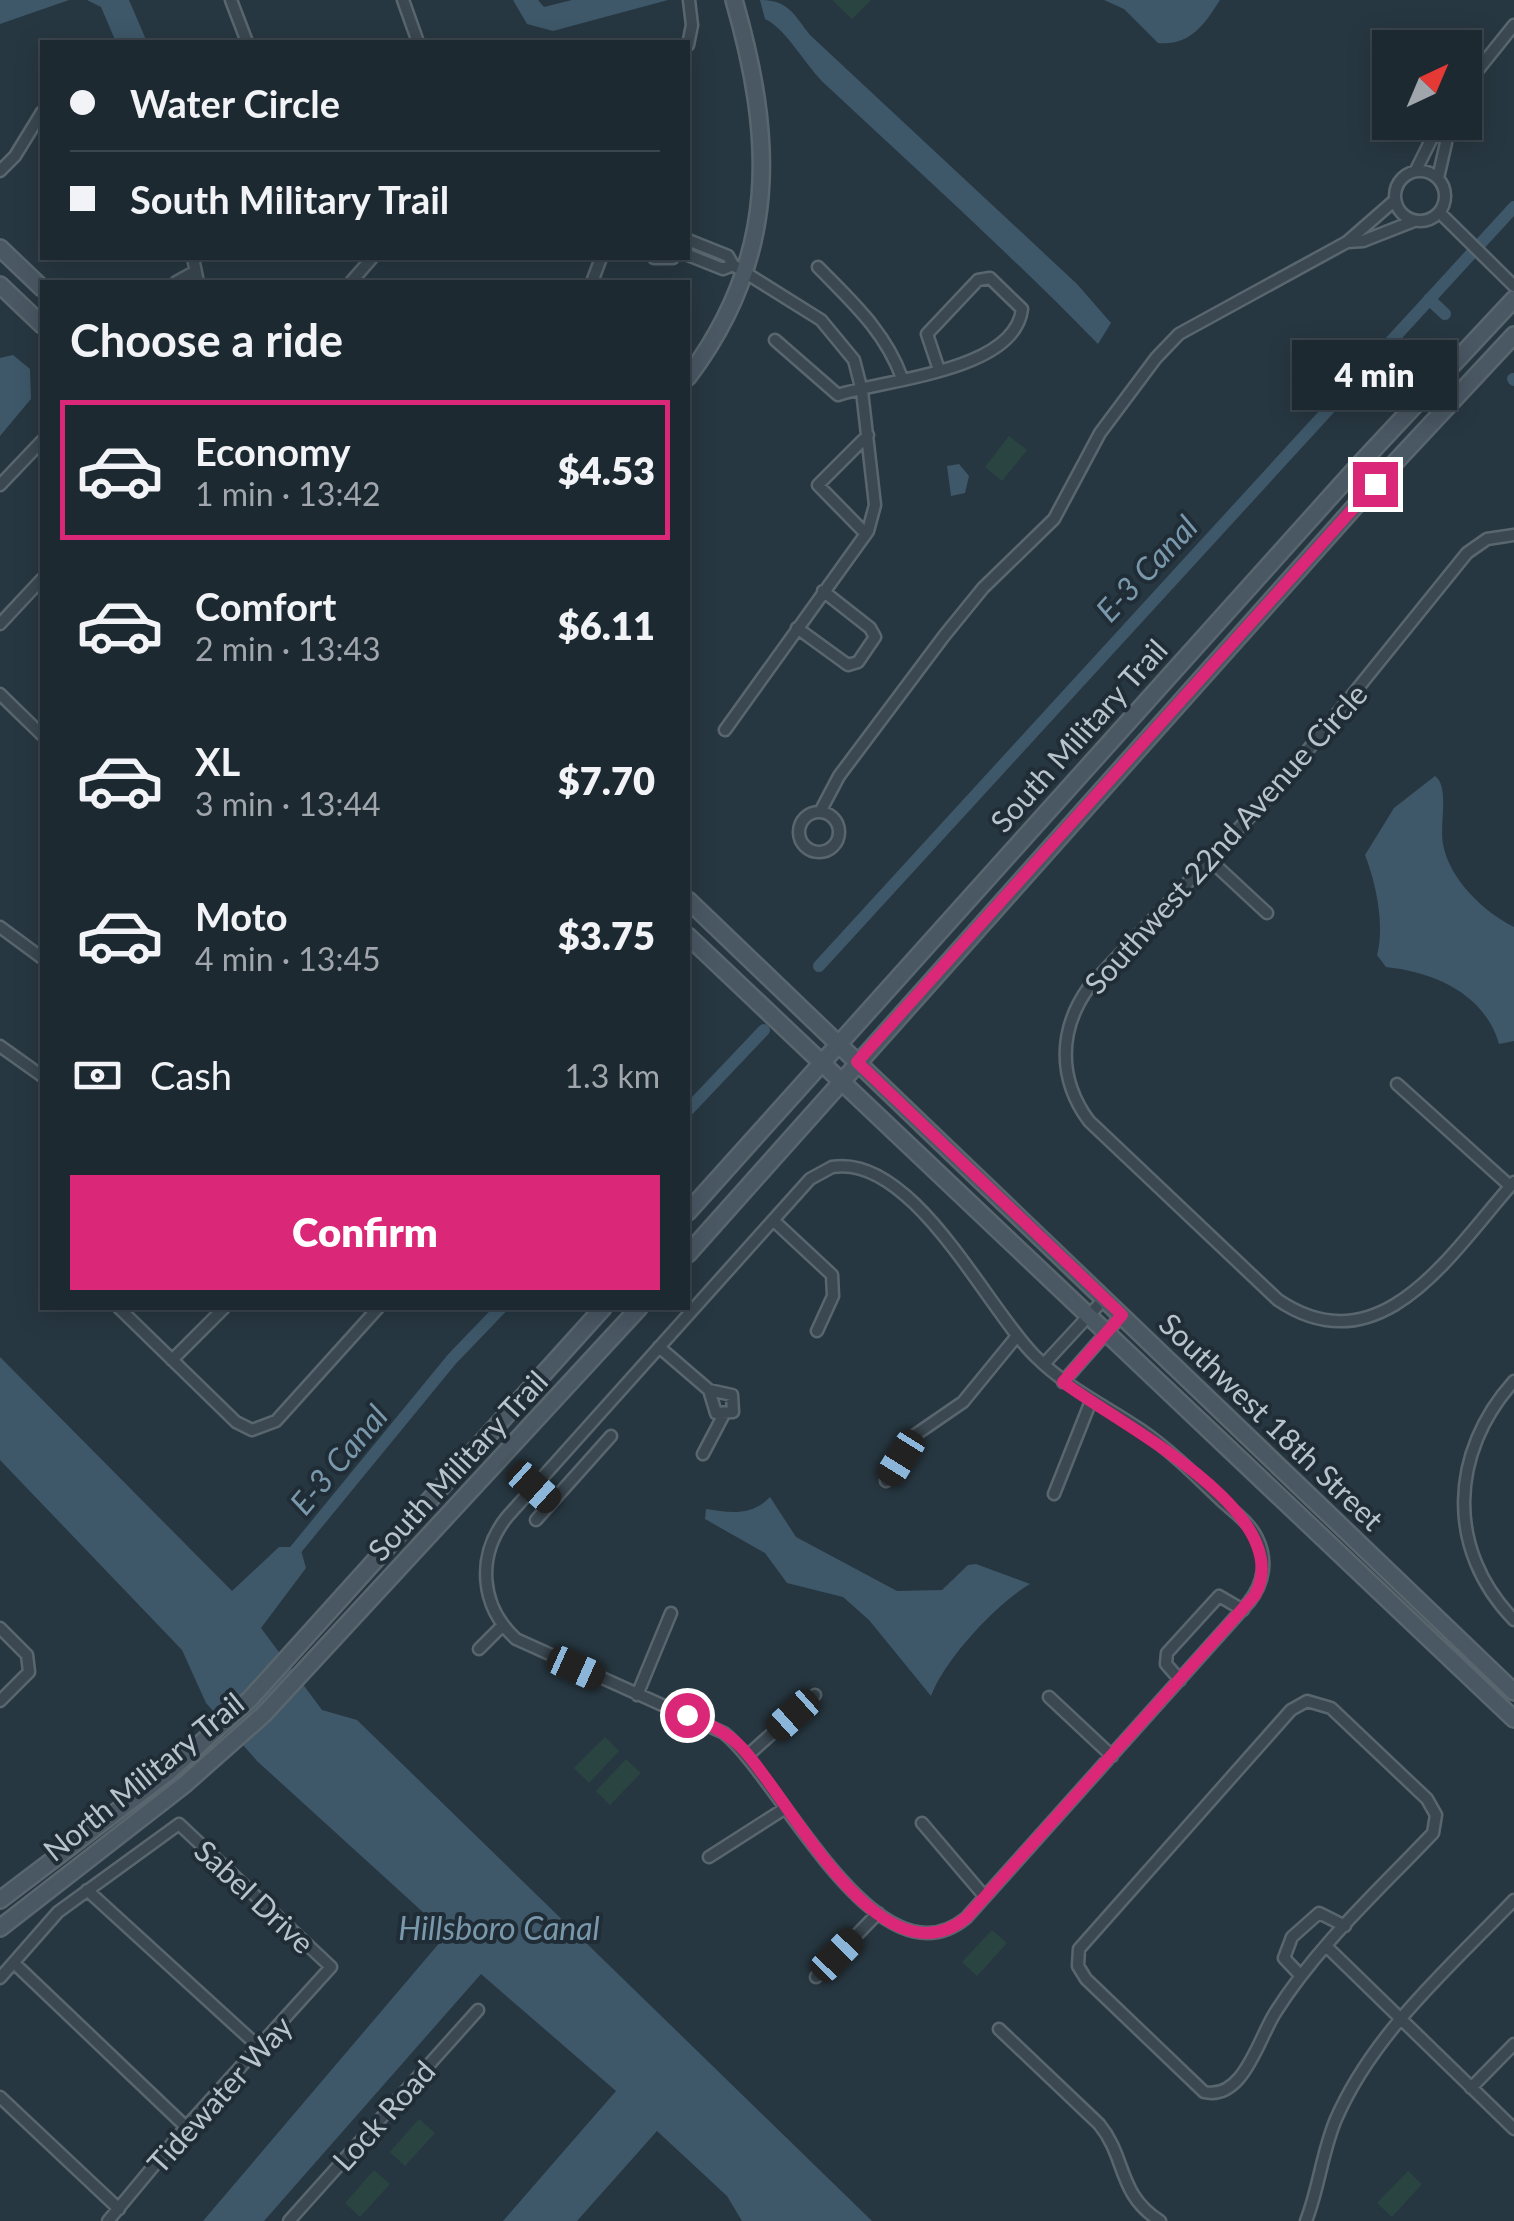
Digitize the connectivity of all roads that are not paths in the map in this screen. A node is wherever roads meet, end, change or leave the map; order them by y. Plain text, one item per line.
1 (231, 0) edge
2 (403, 0) edge
3 (689, 0) edge
4 (734, 0) edge
5 (1514, 25) edge
6 (245, 40) edge
7 (417, 40) edge
8 (689, 40) edge
9 (1482, 65) edge
10 (40, 115) edge
11 (1429, 140) edge
12 (1443, 140) edge
13 (1426, 145) junction
14 (1444, 149) junction
15 (1416, 170) junction
16 (0, 171) edge
17 (1438, 178) junction
18 (1395, 200) junction
19 (1439, 212) junction
20 (1376, 219) junction
21 (1414, 222) junction
22 (1384, 234) junction
23 (690, 241) edge
24 (1347, 242) junction
25 (0, 248) edge
26 (690, 256) edge
27 (370, 260) edge
28 (739, 268) junction
29 (818, 268) dead end
30 (353, 280) edge
31 (0, 285) edge
32 (40, 286) edge
33 (1514, 286) edge
34 (1514, 298) edge
35 (40, 323) edge
36 (1514, 335) edge
37 (775, 340) dead end
38 (938, 370) junction
39 (690, 375) edge
40 (902, 378) junction
41 (862, 387) junction
42 (868, 435) junction
43 (40, 442) edge
44 (0, 485) edge
45 (866, 534) junction
46 (1514, 535) edge
47 (40, 581) edge
48 (823, 592) junction
49 (0, 624) edge
50 (798, 628) junction
51 (0, 694) edge
52 (725, 730) dead end
53 (40, 732) edge
54 (820, 812) junction
55 (1211, 861) junction
56 (690, 902) edge
57 (1267, 914) dead end
58 (0, 927) edge
59 (690, 938) edge
60 (40, 957) edge
61 (839, 1044) junction
62 (0, 1046) edge
63 (857, 1062) junction
64 (821, 1063) junction
65 (40, 1075) edge
66 (842, 1081) junction
67 (1397, 1084) dead end
68 (1512, 1184) edge
69 (690, 1210) edge
70 (773, 1220) junction
71 (690, 1252) edge
72 (1105, 1298) junction
73 (121, 1310) edge
74 (222, 1310) edge
75 (376, 1310) edge
76 (601, 1310) edge
77 (637, 1310) edge
78 (1090, 1314) junction
79 (1122, 1315) junction
80 (1108, 1331) junction
81 (817, 1332) dead end
82 (1017, 1336) junction
83 (659, 1347) junction
84 (172, 1360) junction
85 (1044, 1364) junction
86 (1514, 1381) edge
87 (1063, 1382) junction
88 (708, 1390) junction
89 (1090, 1401) junction
90 (724, 1416) junction
91 (611, 1436) dead end
92 (703, 1454) dead end
93 (886, 1481) dead end
94 (534, 1487) junction
95 (1054, 1494) dead end
96 (551, 1502) junction
97 (536, 1520) dead end
98 (1243, 1610) junction
99 (671, 1613) dead end
100 (1514, 1620) edge
101 (503, 1625) junction
102 (0, 1628) edge
103 (302, 1646) joint
104 (479, 1648) dead end
105 (315, 1660) joint
106 (1180, 1680) junction
107 (1514, 1692) edge
108 (637, 1695) junction
109 (815, 1695) dead end
110 (1048, 1697) dead end
111 (0, 1701) edge
112 (1514, 1719) edge
113 (748, 1755) junction
114 (1112, 1756) junction
115 (784, 1809) junction
116 (922, 1822) dead end
117 (708, 1857) dead end
118 (87, 1890) junction
119 (985, 1897) junction
120 (0, 1900) edge
121 (1514, 1900) edge
122 (878, 1913) junction
123 (1345, 1926) junction
124 (0, 1928) edge
125 (1326, 1946) junction
126 (14, 1963) junction
127 (331, 1968) joint
128 (816, 1976) dead end
129 (1301, 1976) junction
130 (0, 1978) edge
131 (478, 2010) dead end
132 (1402, 2018) junction
133 (999, 2029) dead end
134 (1514, 2044) edge
135 (260, 2048) junction
136 (1471, 2088) junction
137 (0, 2096) edge
138 (186, 2126) junction
139 (1514, 2129) edge
140 (120, 2209) junction
141 (1310, 2218) edge
142 (108, 2221) edge
143 (288, 2221) edge
144 (1160, 2221) edge

1 - 6 street
2 - 7 street
3 - 8 street
4 - 28 street
5 - 9 street
10 - 16 street
11 - 13 street
12 - 14 street
13 - 14 street
13 - 15 street
14 - 17 street
15 - 17 street
15 - 18 street
17 - 19 street
18 - 20 street
18 - 21 street
19 - 21 street
19 - 33 street
20 - 22 street
20 - 24 street
21 - 22 street
22 - 24 street
23 - 28 street
24 - 54 street
25 - 32 street
26 - 28 street
27 - 30 street
28 - 39 street
28 - 41 street
29 - 40 street
31 - 35 street
34 - 61 street, South Military Trail
36 - 63 street, South Military Trail
37 - 41 street
38 - 38 street
38 - 40 street
40 - 41 street
41 - 42 street
42 - 45 street
42 - 45 street
43 - 44 street
45 - 48 street
46 - 55 street, Southwest 22nd Avenue Circle
47 - 49 street
48 - 50 street
48 - 50 street
50 - 52 street
51 - 53 street
54 - 54 street
55 - 57 street
55 - 68 street, Southwest 22nd Avenue Circle
56 - 61 street, Southwest 18th Street
58 - 60 street
59 - 64 street, Southwest 18th Street
61 - 63 street, Southwest 18th Street
61 - 64 street, South Military Trail
62 - 65 street
63 - 66 street, South Military Trail
63 - 72 street, Southwest 18th Street
64 - 66 street, Southwest 18th Street
64 - 69 street, South Military Trail
66 - 71 street, South Military Trail
66 - 78 street, Southwest 18th Street
67 - 68 street
70 - 81 street
70 - 82 street
70 - 83 street
72 - 78 street
72 - 79 street, Southwest 18th Street
73 - 84 street
74 - 84 street
75 - 84 street
76 - 103 street, South Military Trail
77 - 105 street, South Military Trail
78 - 80 street, Southwest 18th Street
78 - 85 street
79 - 80 street
79 - 107 street, Southwest 18th Street
80 - 87 street
80 - 112 street, Southwest 18th Street
82 - 85 street
82 - 93 street
83 - 88 street
83 - 94 street
85 - 87 street
86 - 100 street
87 - 89 street
88 - 90 street
88 - 90 street
89 - 95 street
89 - 98 street
90 - 92 street
91 - 96 street
94 - 96 street
94 - 101 street
96 - 97 street
98 - 106 street
98 - 106 street
99 - 108 street
101 - 104 street
101 - 108 street
102 - 111 street
103 - 120 street, North Military Trail
105 - 124 street, North Military Trail
106 - 114 street
108 - 113 street
109 - 113 street
110 - 114 street
113 - 115 street
114 - 119 street
115 - 117 street
115 - 122 street
116 - 119 street
118 - 126 street
118 - 127 street, Sabel Drive
118 - 135 street
119 - 122 street
121 - 132 street
122 - 128 street
123 - 125 street
123 - 129 street
123 - 129 street
125 - 129 street
125 - 132 street
126 - 130 street
126 - 138 street
127 - 135 street, Tidewater Way
131 - 143 street, Lock Road
132 - 136 street
132 - 141 street
133 - 144 street
134 - 136 street
135 - 138 street, Tidewater Way
136 - 139 street
137 - 140 street
138 - 140 street, Tidewater Way
140 - 142 street, Tidewater Way

